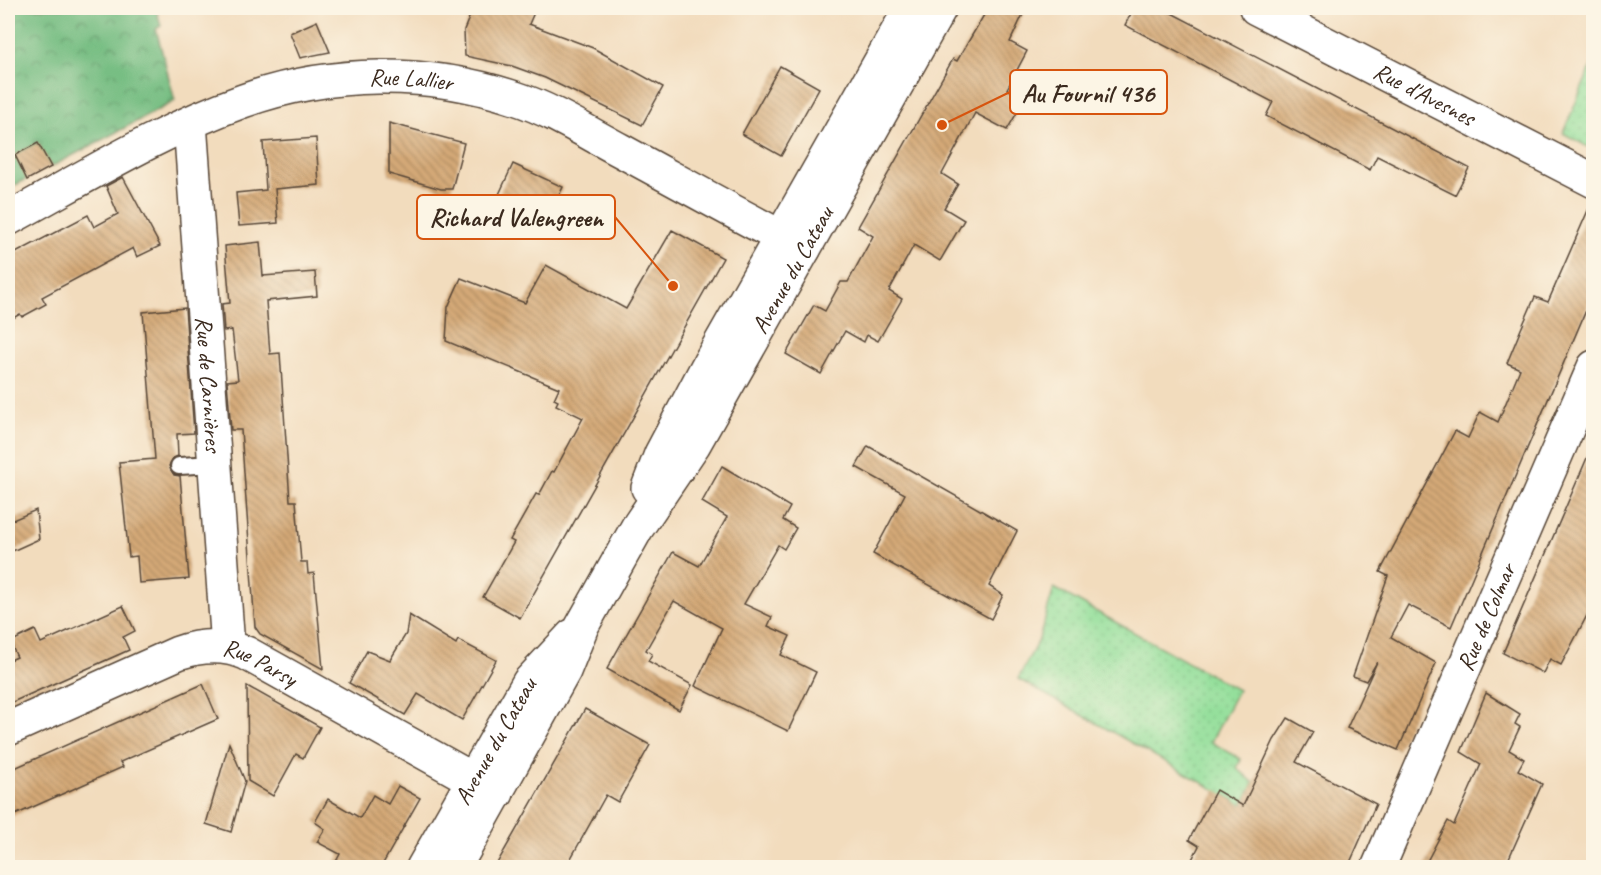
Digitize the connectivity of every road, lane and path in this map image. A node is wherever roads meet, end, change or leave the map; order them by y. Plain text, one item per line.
1 (911, 8) edge
2 (940, 8) edge
3 (1256, 8) edge
4 (190, 123) junction
5 (1593, 181) edge
6 (8, 219) edge
7 (793, 243) junction
8 (1593, 367) edge
9 (215, 464) junction
10 (179, 466) dead end
11 (228, 647) junction
12 (8, 729) edge
13 (484, 787) junction
14 (423, 867) edge
15 (454, 867) edge
16 (1377, 867) edge

1 - 7 street, Avenue du Cateau
2 - 7 street, Avenue du Cateau
3 - 5 street, Rue d'Avesnes
4 - 6 street, Rue Lallier
4 - 7 street, Rue Lallier
4 - 9 street, Rue de Carnières
7 - 13 street, Avenue du Cateau
8 - 16 street, Rue de Colmar
9 - 10 lane
9 - 11 street, Rue de Carnières
11 - 12 street, Rue Parsy
11 - 13 street, Rue Parsy
13 - 14 street, Avenue du Cateau
13 - 15 street, Avenue du Cateau

